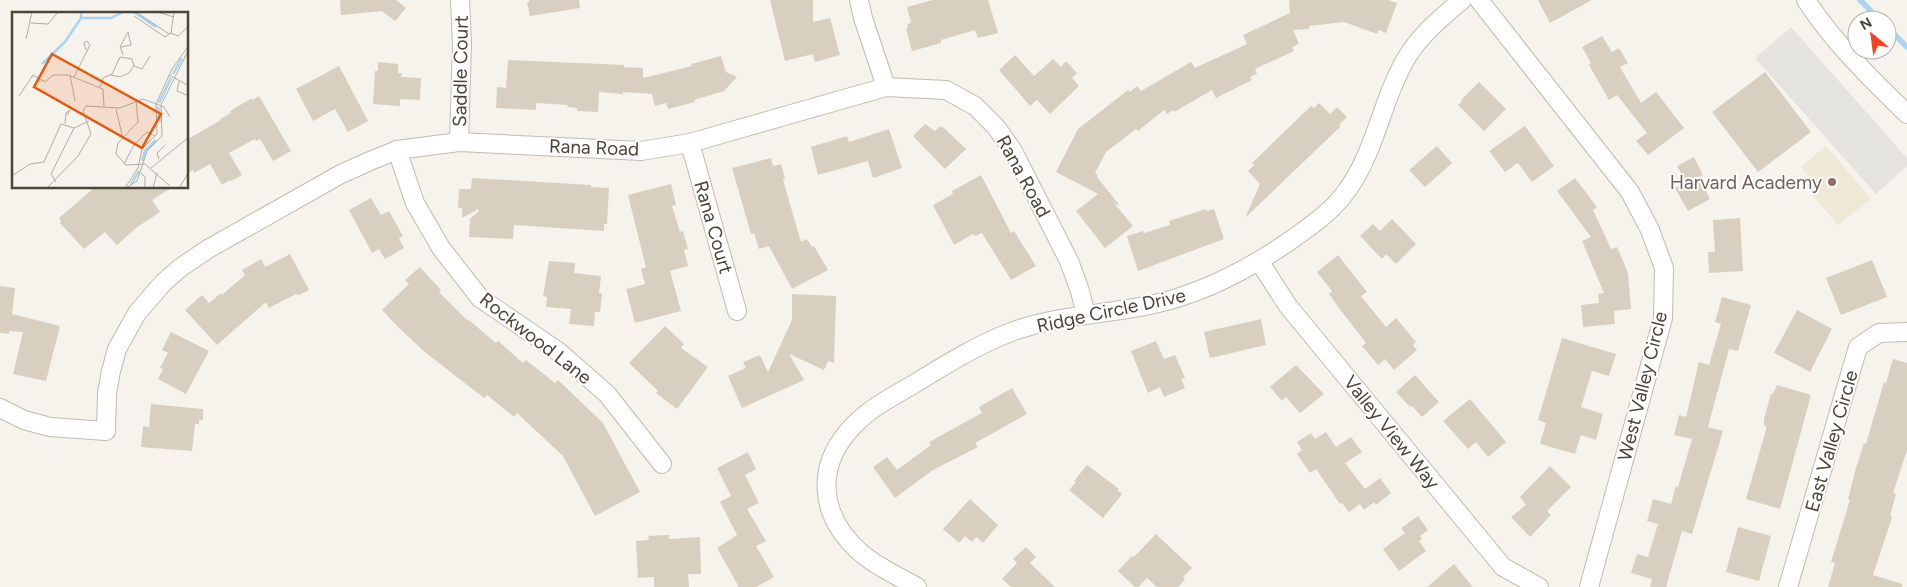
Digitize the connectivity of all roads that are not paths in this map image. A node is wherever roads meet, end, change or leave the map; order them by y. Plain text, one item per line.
1 (460, 0) edge
2 (859, 0) edge
3 (1462, 0) edge
4 (1479, 0) edge
5 (1806, 0) edge
6 (886, 87) junction
7 (1907, 114) edge
8 (459, 142) junction
9 (690, 143) junction
10 (397, 150) junction
11 (1259, 261) junction
12 (737, 311) dead end
13 (1086, 314) junction
14 (1907, 332) edge
15 (0, 408) edge
16 (662, 464) dead end
17 (916, 587) edge
18 (1539, 587) edge
19 (1589, 587) edge
20 (1788, 587) edge

1 - 8 street, Saddle Court
2 - 6 street
3 - 11 street, Ridge Circle Drive
4 - 19 street, West Valley Circle
5 - 7 street
6 - 9 street, Rana Road
6 - 13 street, Rana Road
8 - 9 street, Rana Road
8 - 10 street, Rana Road
9 - 12 street, Rana Court
10 - 15 street, Rana Road
10 - 16 street, Rockwood Lane
11 - 13 street, Ridge Circle Drive
11 - 18 street, Valley View Way
13 - 17 street, Ridge Circle Drive
14 - 20 street, East Valley Circle

